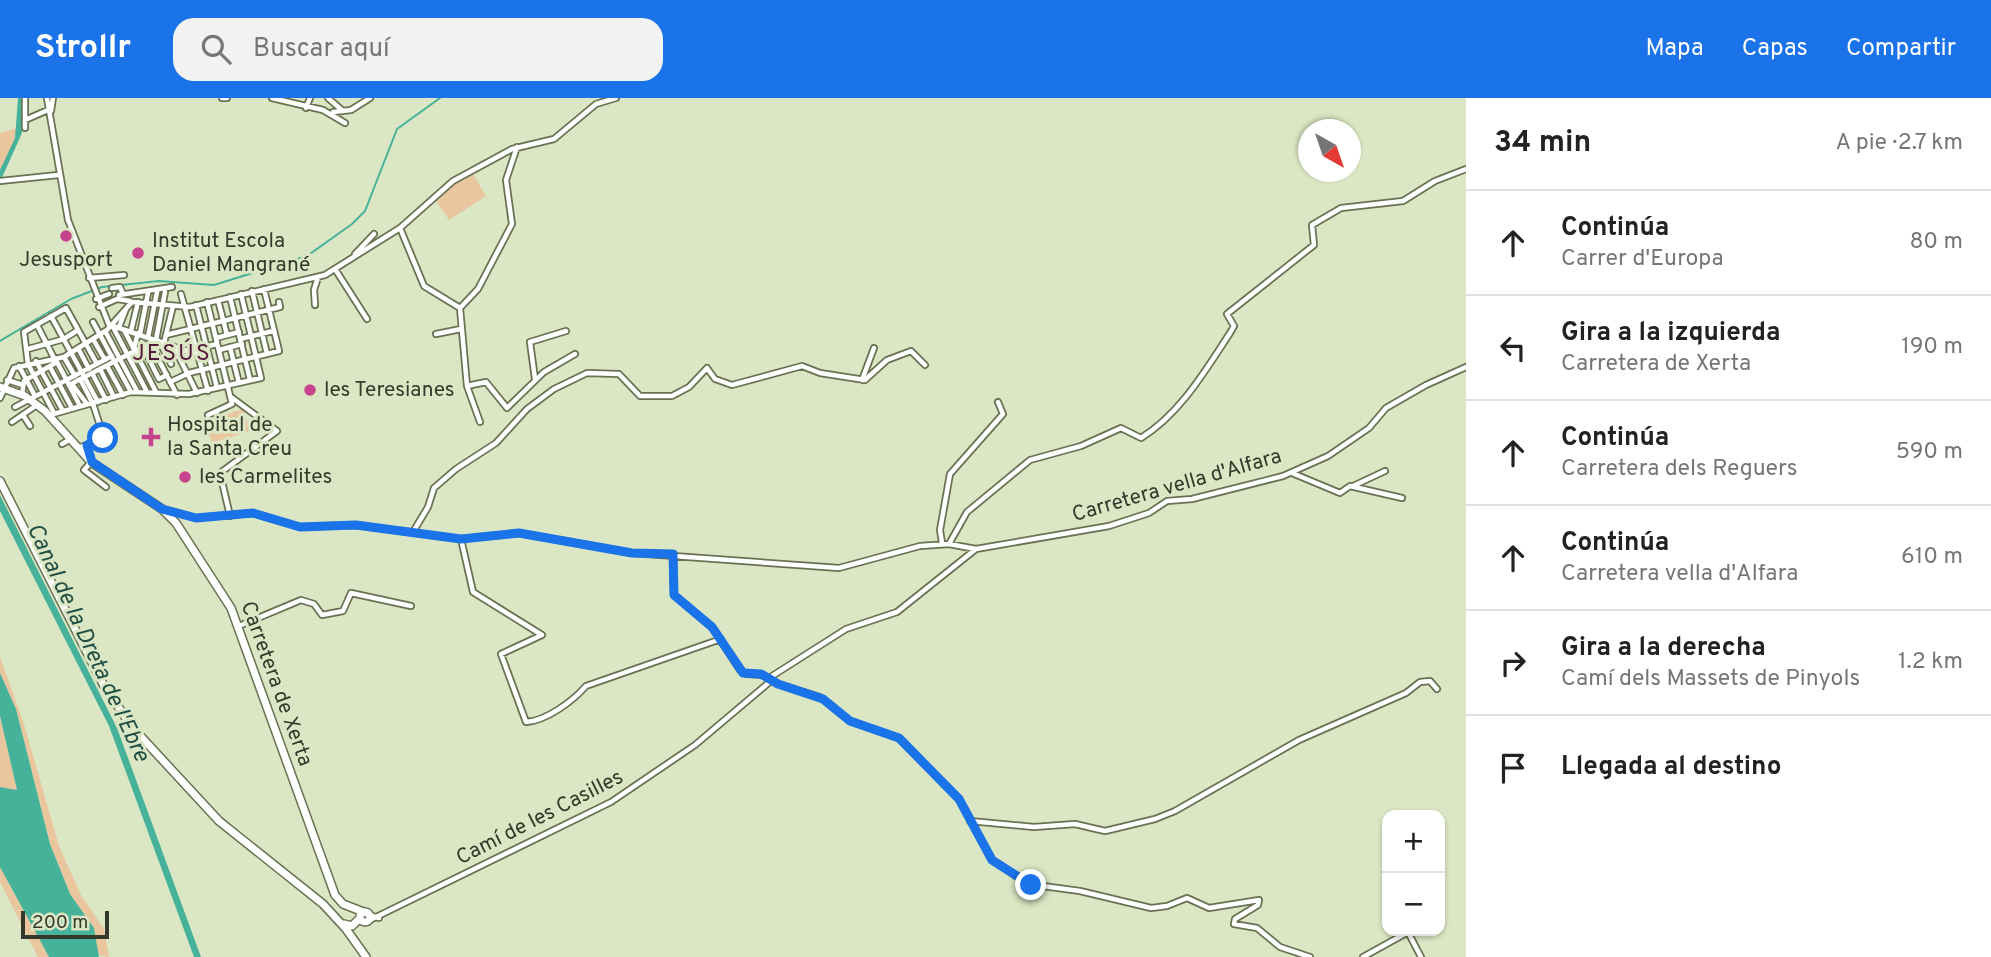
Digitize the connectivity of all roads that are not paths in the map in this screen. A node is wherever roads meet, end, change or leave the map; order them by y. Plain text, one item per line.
1 (25, 98) edge
2 (47, 98) edge
3 (53, 98) edge
4 (272, 98) edge
5 (299, 98) edge
6 (310, 98) edge
7 (370, 98) edge
8 (616, 98) edge
9 (280, 99) edge
10 (290, 100) edge
11 (326, 103) edge
12 (297, 105) junction
13 (309, 109) junction
14 (49, 113) junction
15 (333, 113) junction
16 (25, 120) junction
17 (345, 123) dead end
18 (24, 128) dead end
19 (517, 147) junction
20 (1466, 169) edge
21 (58, 174) junction
22 (0, 181) edge
23 (400, 228) junction
24 (374, 234) dead end
25 (355, 254) junction
26 (335, 269) junction
27 (124, 275) dead end
28 (318, 276) junction
29 (89, 278) junction
30 (275, 286) junction
31 (120, 287) dead end
32 (172, 287) dead end
33 (264, 289) junction
34 (157, 292) dead end
35 (165, 292) dead end
36 (252, 292) junction
37 (148, 293) dead end
38 (115, 294) junction
39 (181, 294) dead end
40 (241, 294) junction
41 (136, 295) dead end
42 (95, 296) junction
43 (230, 297) junction
44 (218, 300) junction
45 (135, 302) junction
46 (207, 302) junction
47 (147, 303) junction
48 (156, 304) junction
49 (164, 305) junction
50 (196, 305) junction
51 (316, 305) dead end
52 (173, 306) junction
53 (99, 307) junction
54 (126, 307) junction
55 (185, 307) junction
56 (460, 308) junction
57 (269, 310) junction
58 (257, 312) junction
59 (246, 314) junction
60 (51, 316) junction
61 (235, 318) junction
62 (367, 319) dead end
63 (93, 321) dead end
64 (224, 321) junction
65 (212, 323) junction
66 (37, 325) junction
67 (201, 326) junction
68 (116, 327) junction
69 (190, 329) junction
70 (461, 329) junction
71 (78, 330) junction
72 (131, 331) junction
73 (274, 331) junction
74 (566, 331) dead end
75 (103, 332) junction
76 (239, 332) junction
77 (262, 333) junction
78 (139, 334) junction
79 (436, 334) dead end
80 (166, 335) junction
81 (228, 335) junction
82 (252, 336) junction
83 (148, 337) junction
84 (216, 338) junction
85 (64, 339) junction
86 (93, 339) junction
87 (160, 341) junction
88 (241, 342) junction
89 (86, 343) junction
90 (149, 343) junction
91 (48, 345) junction
92 (174, 346) junction
93 (143, 347) junction
94 (207, 347) junction
95 (218, 347) junction
96 (230, 347) junction
97 (78, 348) junction
98 (874, 348) dead end
99 (27, 349) junction
100 (135, 349) junction
101 (196, 351) junction
102 (71, 352) junction
103 (267, 354) junction
104 (575, 354) dead end
105 (128, 355) junction
106 (64, 357) junction
107 (257, 357) junction
108 (116, 359) junction
109 (180, 359) junction
110 (245, 359) junction
111 (56, 360) junction
112 (36, 361) junction
113 (234, 362) junction
114 (106, 363) junction
115 (28, 364) junction
116 (171, 364) junction
117 (222, 365) junction
118 (925, 365) dead end
119 (19, 366) junction
120 (50, 367) junction
121 (98, 367) junction
122 (1466, 367) edge
123 (212, 368) junction
124 (163, 369) junction
125 (202, 370) junction
126 (42, 371) junction
127 (91, 371) junction
128 (11, 372) junction
129 (188, 374) junction
130 (34, 375) junction
131 (167, 375) junction
132 (80, 376) junction
133 (535, 379) junction
134 (8, 380) junction
135 (24, 380) junction
136 (250, 380) junction
137 (862, 380) junction
138 (170, 382) junction
139 (69, 383) junction
140 (239, 383) junction
141 (59, 385) junction
142 (228, 386) junction
143 (467, 386) junction
144 (2, 388) edge
145 (217, 388) junction
146 (51, 389) junction
147 (146, 391) junction
148 (208, 391) junction
149 (43, 392) junction
150 (134, 392) junction
151 (155, 392) junction
152 (197, 393) junction
153 (123, 395) junction
154 (177, 395) junction
155 (114, 397) junction
156 (230, 397) junction
157 (0, 398) edge
158 (31, 399) junction
159 (106, 400) junction
160 (999, 402) dead end
161 (93, 403) junction
162 (80, 406) junction
163 (15, 407) dead end
164 (72, 408) junction
165 (63, 411) junction
166 (52, 414) junction
167 (23, 415) junction
168 (208, 415) dead end
169 (12, 422) dead end
170 (480, 422) dead end
171 (30, 426) dead end
172 (87, 445) junction
173 (77, 449) junction
174 (92, 462) junction
175 (1385, 471) dead end
176 (1291, 472) junction
177 (0, 481) edge
178 (106, 486) dead end
179 (1352, 487) junction
180 (1402, 498) dead end
181 (162, 509) junction
182 (230, 516) junction
183 (412, 532) junction
184 (461, 539) junction
185 (942, 543) junction
186 (950, 544) junction
187 (976, 549) junction
188 (673, 554) junction
189 (411, 606) dead end
190 (239, 626) junction
191 (721, 639) junction
192 (770, 679) junction
193 (1437, 689) dead end
194 (969, 821) junction
195 (295, 884) junction
196 (328, 913) junction
197 (365, 918) junction
198 (351, 929) junction
199 (1400, 936) edge
200 (1411, 936) edge
201 (364, 956) edge
202 (1310, 957) edge
203 (1363, 957) edge
204 (1421, 957) edge

1 - 16 street
2 - 14 street
3 - 14 street
4 - 9 street
5 - 12 street
6 - 13 street
7 - 15 street
8 - 19 street
9 - 10 street
10 - 12 street
11 - 13 street
11 - 15 street
11 - 15 street
12 - 13 street
14 - 16 street
14 - 21 street
15 - 17 street
16 - 18 street
19 - 23 street
19 - 56 street
20 - 186 street
21 - 22 street
21 - 29 street
23 - 25 street
23 - 56 street
24 - 25 street
25 - 26 street
26 - 28 street
26 - 62 street
27 - 29 street
28 - 30 street
28 - 51 street
29 - 42 street
30 - 33 street
30 - 57 street
31 - 38 street
32 - 38 street
33 - 36 street
33 - 57 street
34 - 48 street
35 - 49 street
36 - 40 street
36 - 58 street
37 - 47 street
38 - 42 street
38 - 45 street
38 - 53 street
39 - 55 street
40 - 43 street
40 - 59 street
41 - 45 street
42 - 53 street
43 - 44 street
43 - 61 street
44 - 46 street
44 - 64 street
45 - 47 street
45 - 54 street
45 - 72 street
46 - 50 street
46 - 65 street
47 - 48 street
47 - 78 street
48 - 49 street
48 - 83 street
49 - 52 street
49 - 87 street
50 - 55 street
50 - 67 street
52 - 55 street
52 - 80 street
53 - 68 street
54 - 68 street
54 - 68 street
55 - 69 street
56 - 70 street
57 - 58 street
57 - 73 street
58 - 59 street
58 - 77 street
59 - 61 street
59 - 82 street
60 - 66 street
60 - 71 street
60 - 85 street
61 - 64 street
61 - 76 street
63 - 75 street
64 - 65 street
64 - 81 street
65 - 67 street
65 - 84 street
66 - 91 street
66 - 99 street
67 - 69 street
67 - 94 street
68 - 72 street
68 - 75 street
68 - 100 street
68 - 105 street
69 - 80 street
69 - 101 street
70 - 79 street
70 - 143 street
71 - 85 street
71 - 89 street
72 - 78 street
73 - 77 street
73 - 103 street
74 - 133 street
75 - 86 street
75 - 108 street
76 - 81 street
76 - 88 street
77 - 82 street
77 - 103 street
78 - 83 street
78 - 100 street
80 - 87 street
81 - 84 street
82 - 88 street
82 - 107 street
83 - 87 street
84 - 95 street
85 - 91 street
85 - 102 street
86 - 89 street
86 - 114 street
87 - 90 street
87 - 92 street
87 - 116 street
88 - 96 street
88 - 110 street
89 - 97 street
89 - 121 street
90 - 93 street
90 - 124 street
91 - 99 street
91 - 111 street
92 - 101 street
92 - 109 street
93 - 100 street
93 - 131 street
94 - 95 street
94 - 101 street
94 - 123 street
95 - 96 street
95 - 117 street
96 - 113 street
97 - 102 street
97 - 127 street
98 - 137 street
99 - 115 street
100 - 105 street
100 - 151 street
101 - 109 street
101 - 125 street
102 - 106 street
102 - 132 street
103 - 107 street
104 - 133 street
105 - 108 street
105 - 147 street
106 - 111 street
106 - 132 street
107 - 110 street
107 - 136 street
108 - 114 street
108 - 150 street
109 - 116 street
109 - 129 street
110 - 113 street
110 - 136 street
111 - 112 street
111 - 120 street
111 - 139 street
112 - 115 street
112 - 126 street
113 - 117 street
113 - 140 street
114 - 121 street
114 - 153 street
115 - 119 street
115 - 130 street
116 - 124 street
117 - 123 street
117 - 142 street
118 - 137 street
119 - 128 street
119 - 135 street
120 - 126 street
120 - 141 street
121 - 127 street
121 - 155 street
122 - 176 street, Carretera vella d'Alfara
123 - 125 street
123 - 145 street
124 - 131 street
125 - 129 street
125 - 148 street
126 - 130 street
126 - 146 street
127 - 132 street
127 - 159 street
128 - 134 street
128 - 135 street
129 - 138 street
129 - 152 street
130 - 135 street
130 - 149 street
131 - 138 street
132 - 139 street
132 - 161 street
133 - 143 street
134 - 135 street
134 - 144 street
135 - 158 street
135 - 158 street
136 - 140 street
137 - 183 street
138 - 154 street
139 - 141 street
139 - 161 street
139 - 162 street
140 - 142 street
141 - 146 street
141 - 164 street
142 - 145 street
142 - 156 street
143 - 170 street
144 - 157 street
144 - 158 main road
145 - 148 street
146 - 149 street
146 - 165 street
147 - 150 street
147 - 151 street
148 - 152 street
149 - 158 street
149 - 166 street
150 - 153 street
151 - 154 street
152 - 154 street
153 - 155 street
155 - 159 street
156 - 168 street
156 - 182 street
158 - 163 street
158 - 166 main road
158 - 167 street
159 - 161 street
160 - 185 street
161 - 162 street
161 - 172 street
162 - 164 street
164 - 165 street
165 - 166 street
166 - 173 main road, Carretera de Xerta
167 - 169 street
167 - 171 street
172 - 173 street
172 - 174 street
173 - 174 main road, Carretera de Xerta
174 - 178 street
174 - 181 main road, Carretera de Xerta
175 - 179 street
176 - 179 street
176 - 187 street, Carretera vella d'Alfara
177 - 195 main road
179 - 180 street
181 - 182 street, Carretera vella d'Alfara
181 - 190 main road, Carretera de Xerta
182 - 183 street, Carretera vella d'Alfara
183 - 184 street, Carretera vella d'Alfara
184 - 188 street, Carretera vella d'Alfara
184 - 191 street
185 - 186 street, Carretera vella d'Alfara
185 - 188 street, Carretera vella d'Alfara
186 - 187 street, Carretera vella d'Alfara
187 - 192 street, Camí de les Casilles
188 - 191 street
189 - 190 street
190 - 197 main road, Carretera de Xerta
191 - 192 street
192 - 194 street
192 - 197 street, Camí de les Casilles
193 - 194 street
194 - 202 street
195 - 196 main road
195 - 198 main road
196 - 198 main road
196 - 201 main road
197 - 198 main road
198 - 201 main road
199 - 203 street
200 - 204 street

